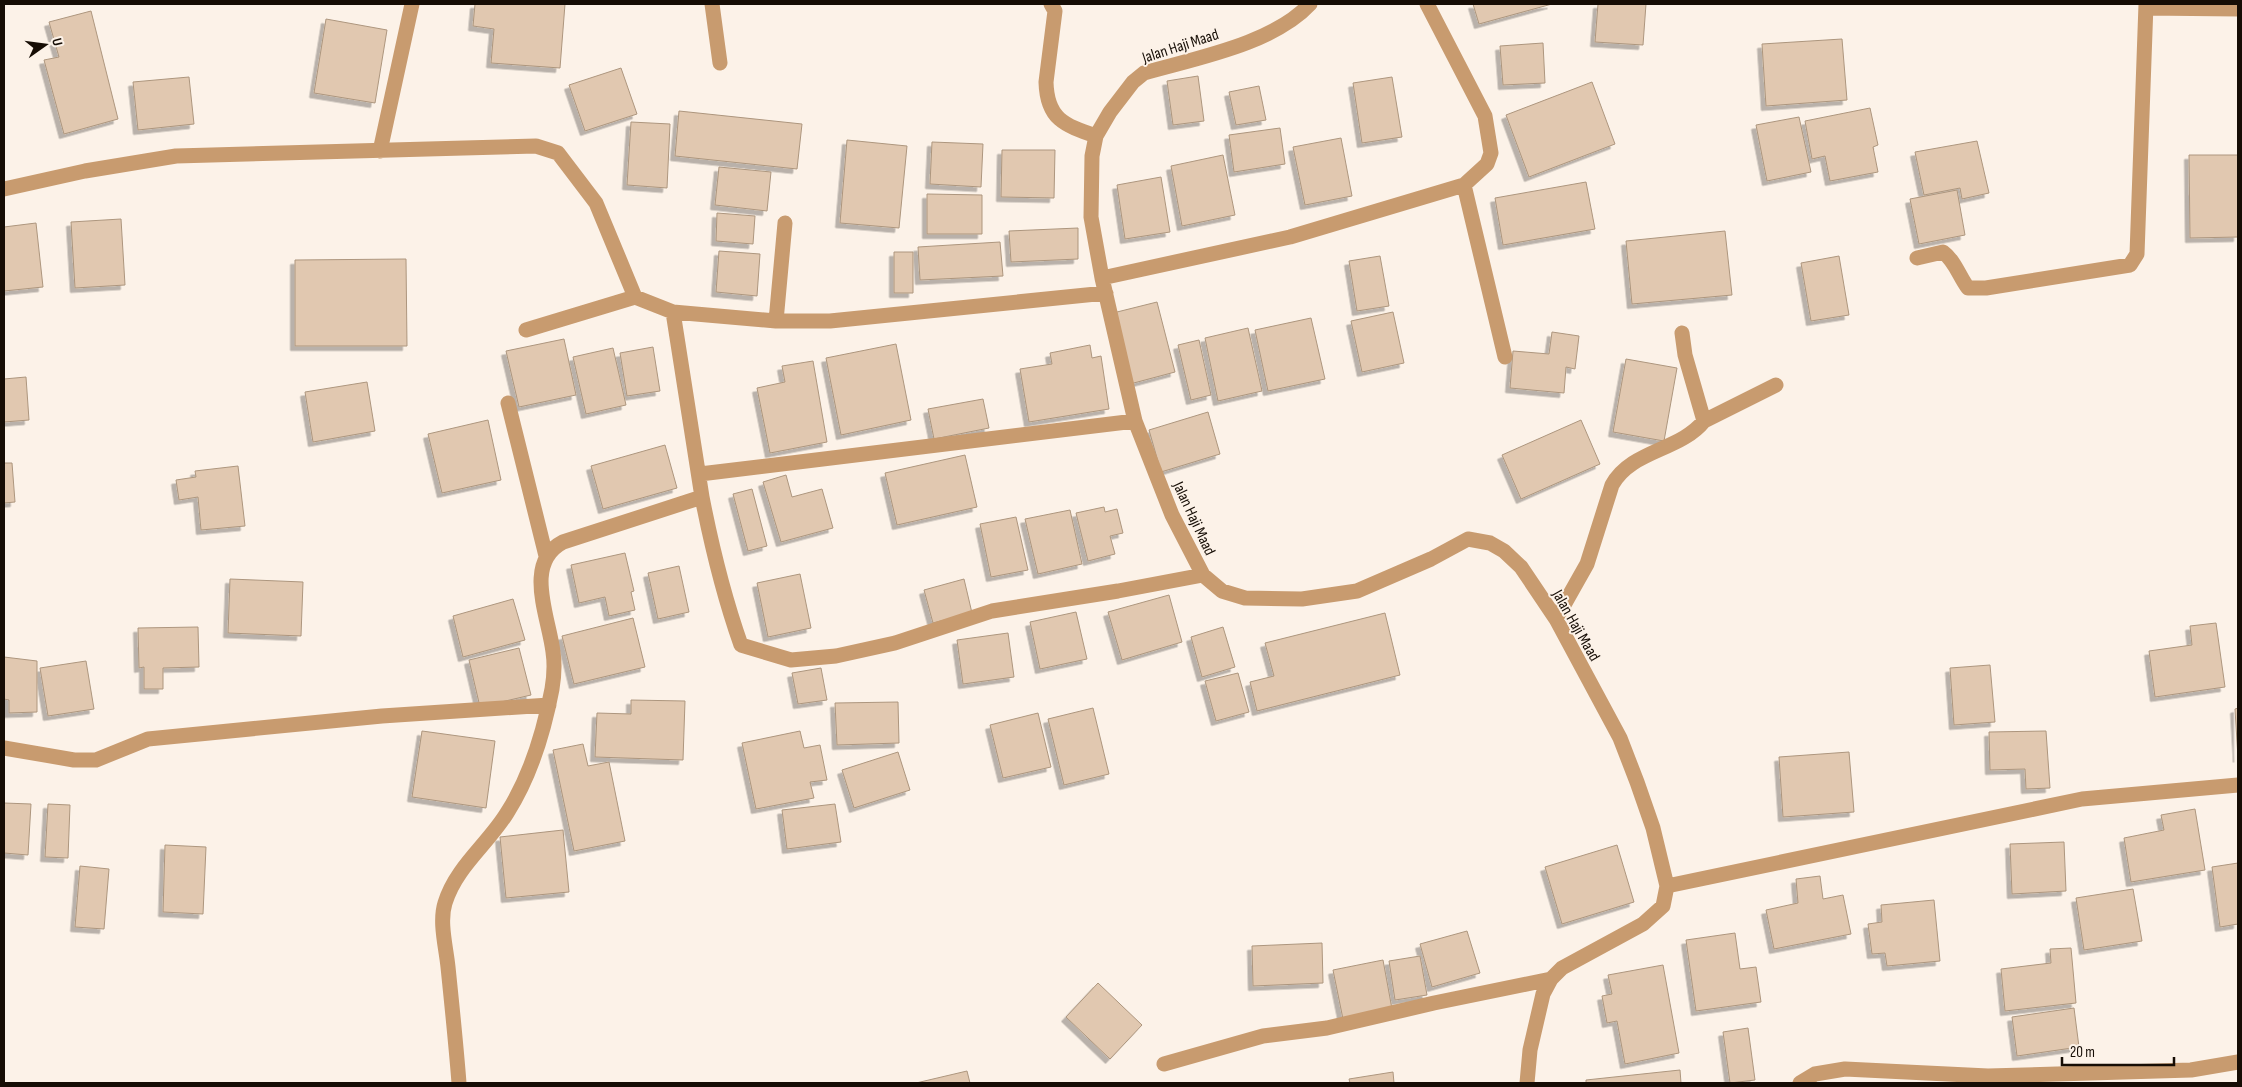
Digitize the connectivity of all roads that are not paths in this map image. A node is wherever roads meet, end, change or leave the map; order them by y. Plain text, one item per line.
1 (412, 4) edge
2 (712, 4) edge
3 (1051, 4) edge
4 (1310, 4) edge
5 (1427, 4) edge
6 (2146, 6) edge
7 (2238, 9) edge
8 (720, 63) dead end
9 (1096, 136) junction
10 (380, 151) junction
11 (1464, 185) junction
12 (4, 189) edge
13 (785, 223) dead end
14 (1917, 258) dead end
15 (1102, 278) junction
16 (1106, 293) junction
17 (635, 297) junction
18 (673, 312) junction
19 (776, 321) junction
20 (526, 330) dead end
21 (1682, 333) dead end
22 (1505, 357) dead end
23 (1776, 385) dead end
24 (508, 403) dead end
25 (1135, 421) junction
26 (1704, 421) junction
27 (700, 474) junction
28 (702, 497) junction
29 (546, 556) junction
30 (1203, 576) junction
31 (1556, 619) junction
32 (548, 705) junction
33 (4, 748) edge
34 (2238, 785) edge
35 (1667, 886) junction
36 (1551, 979) junction
37 (2238, 1062) edge
38 (1164, 1064) dead end
39 (459, 1083) edge
40 (1527, 1083) edge
41 (1800, 1083) edge

1 - 10 street
2 - 8 street
3 - 9 street
4 - 9 street, Jalan Haji Maad
5 - 11 street
6 - 7 street
6 - 14 street
9 - 15 street, Jalan Haji Maad
10 - 12 street
10 - 17 street
11 - 15 street
11 - 22 street
13 - 19 street
15 - 16 street, Jalan Haji Maad
16 - 19 street
16 - 25 street, Jalan Haji Maad
17 - 18 street
17 - 20 street
18 - 19 street
18 - 27 street
21 - 26 street
23 - 26 street
24 - 29 street
25 - 27 street
25 - 30 street, Jalan Haji Maad
26 - 31 street
27 - 28 street
28 - 29 street
28 - 30 street
29 - 32 street
30 - 31 street, Jalan Haji Maad
31 - 35 street, Jalan Haji Maad
32 - 33 street
32 - 39 street
34 - 35 street
35 - 36 street
36 - 38 street
36 - 40 street
37 - 41 street

